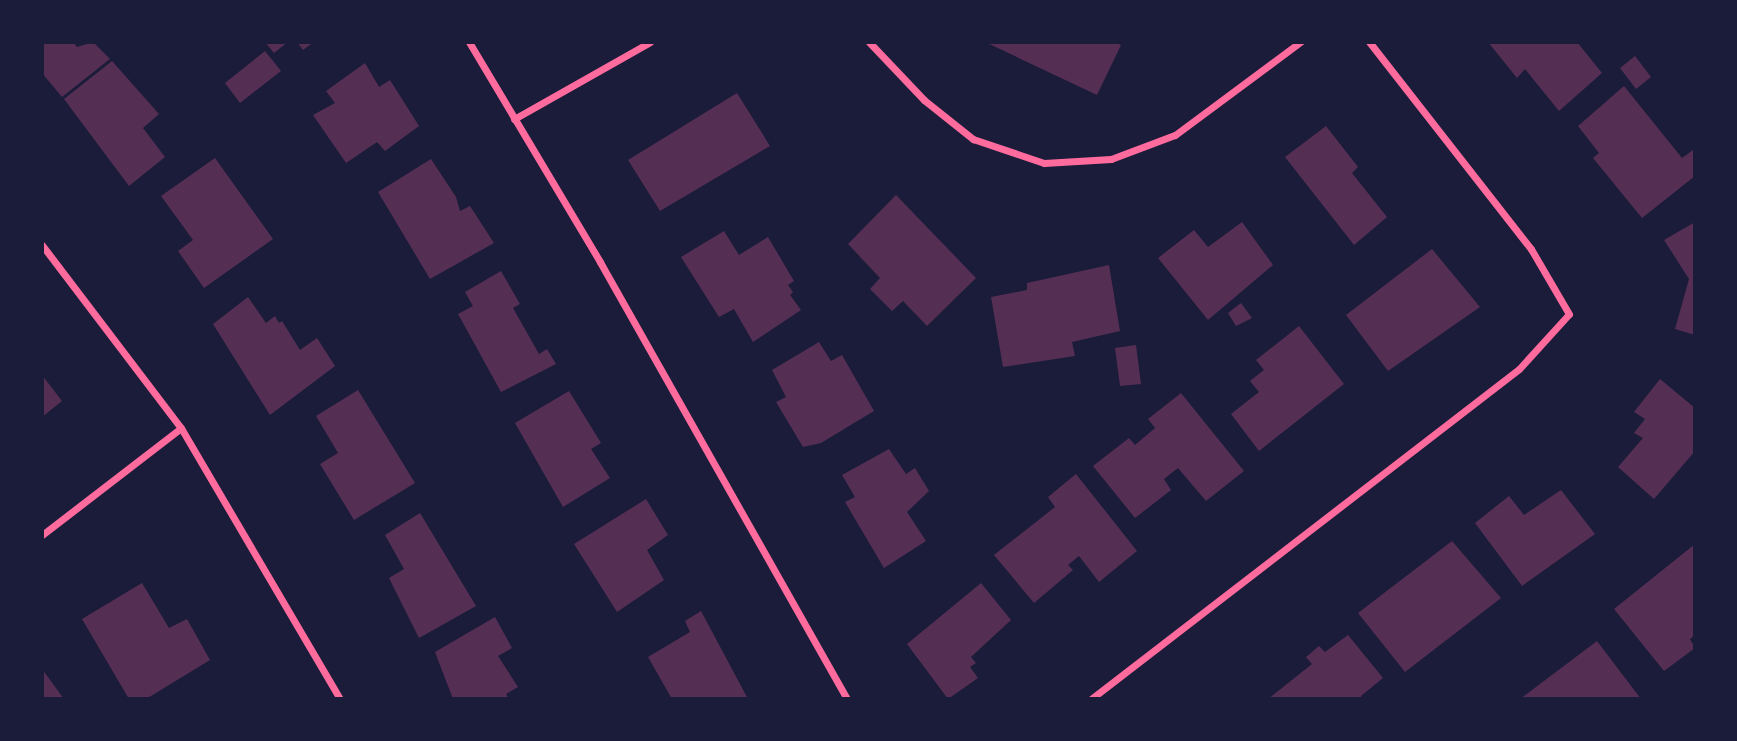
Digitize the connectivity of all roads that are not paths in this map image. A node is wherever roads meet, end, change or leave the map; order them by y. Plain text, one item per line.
1 (469, 42) edge
2 (650, 42) edge
3 (869, 42) edge
4 (1300, 42) edge
5 (1369, 42) edge
6 (514, 119) junction
7 (42, 245) edge
8 (181, 428) junction
9 (42, 535) edge
10 (340, 699) edge
11 (847, 699) edge
12 (1091, 699) edge

1 - 6 street
2 - 6 street
3 - 4 street
5 - 12 street
6 - 11 street
7 - 8 street
8 - 9 street
8 - 10 street

